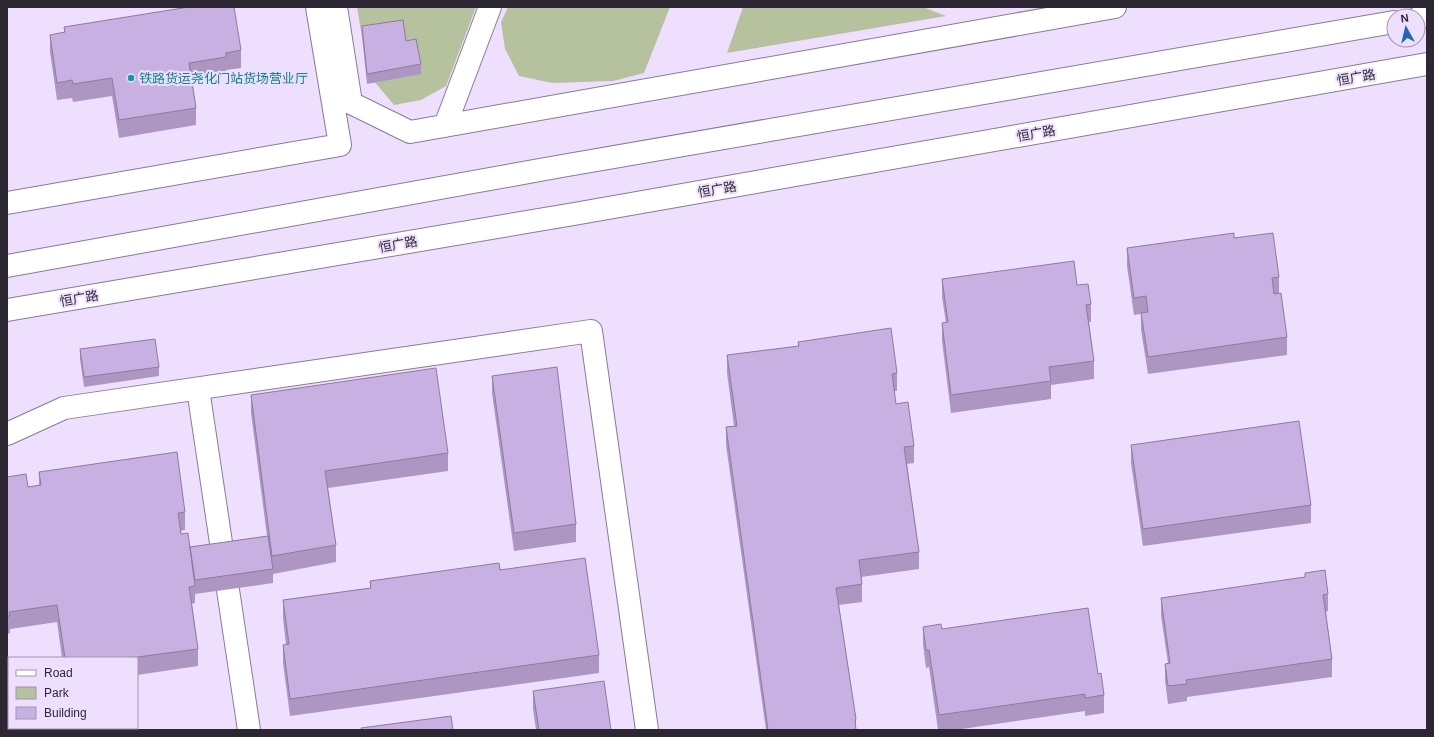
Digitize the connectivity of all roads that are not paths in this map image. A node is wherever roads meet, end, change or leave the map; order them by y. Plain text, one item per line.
1 (317, 7) edge
2 (336, 7) edge
3 (490, 7) edge
4 (1115, 7) edge
5 (1011, 16) edge
6 (1386, 23) edge
7 (1427, 64) edge
8 (445, 126) junction
9 (7, 203) edge
10 (7, 266) edge
11 (7, 310) edge
12 (198, 389) junction
13 (7, 434) edge
14 (223, 556) edge
15 (228, 590) edge
16 (249, 730) edge
17 (647, 730) edge

1 - 9 street
2 - 8 street
3 - 8 street
4 - 5 street
5 - 8 street
6 - 10 street
7 - 11 street, 恒广路
12 - 13 street
12 - 14 street
12 - 17 street
15 - 16 street

